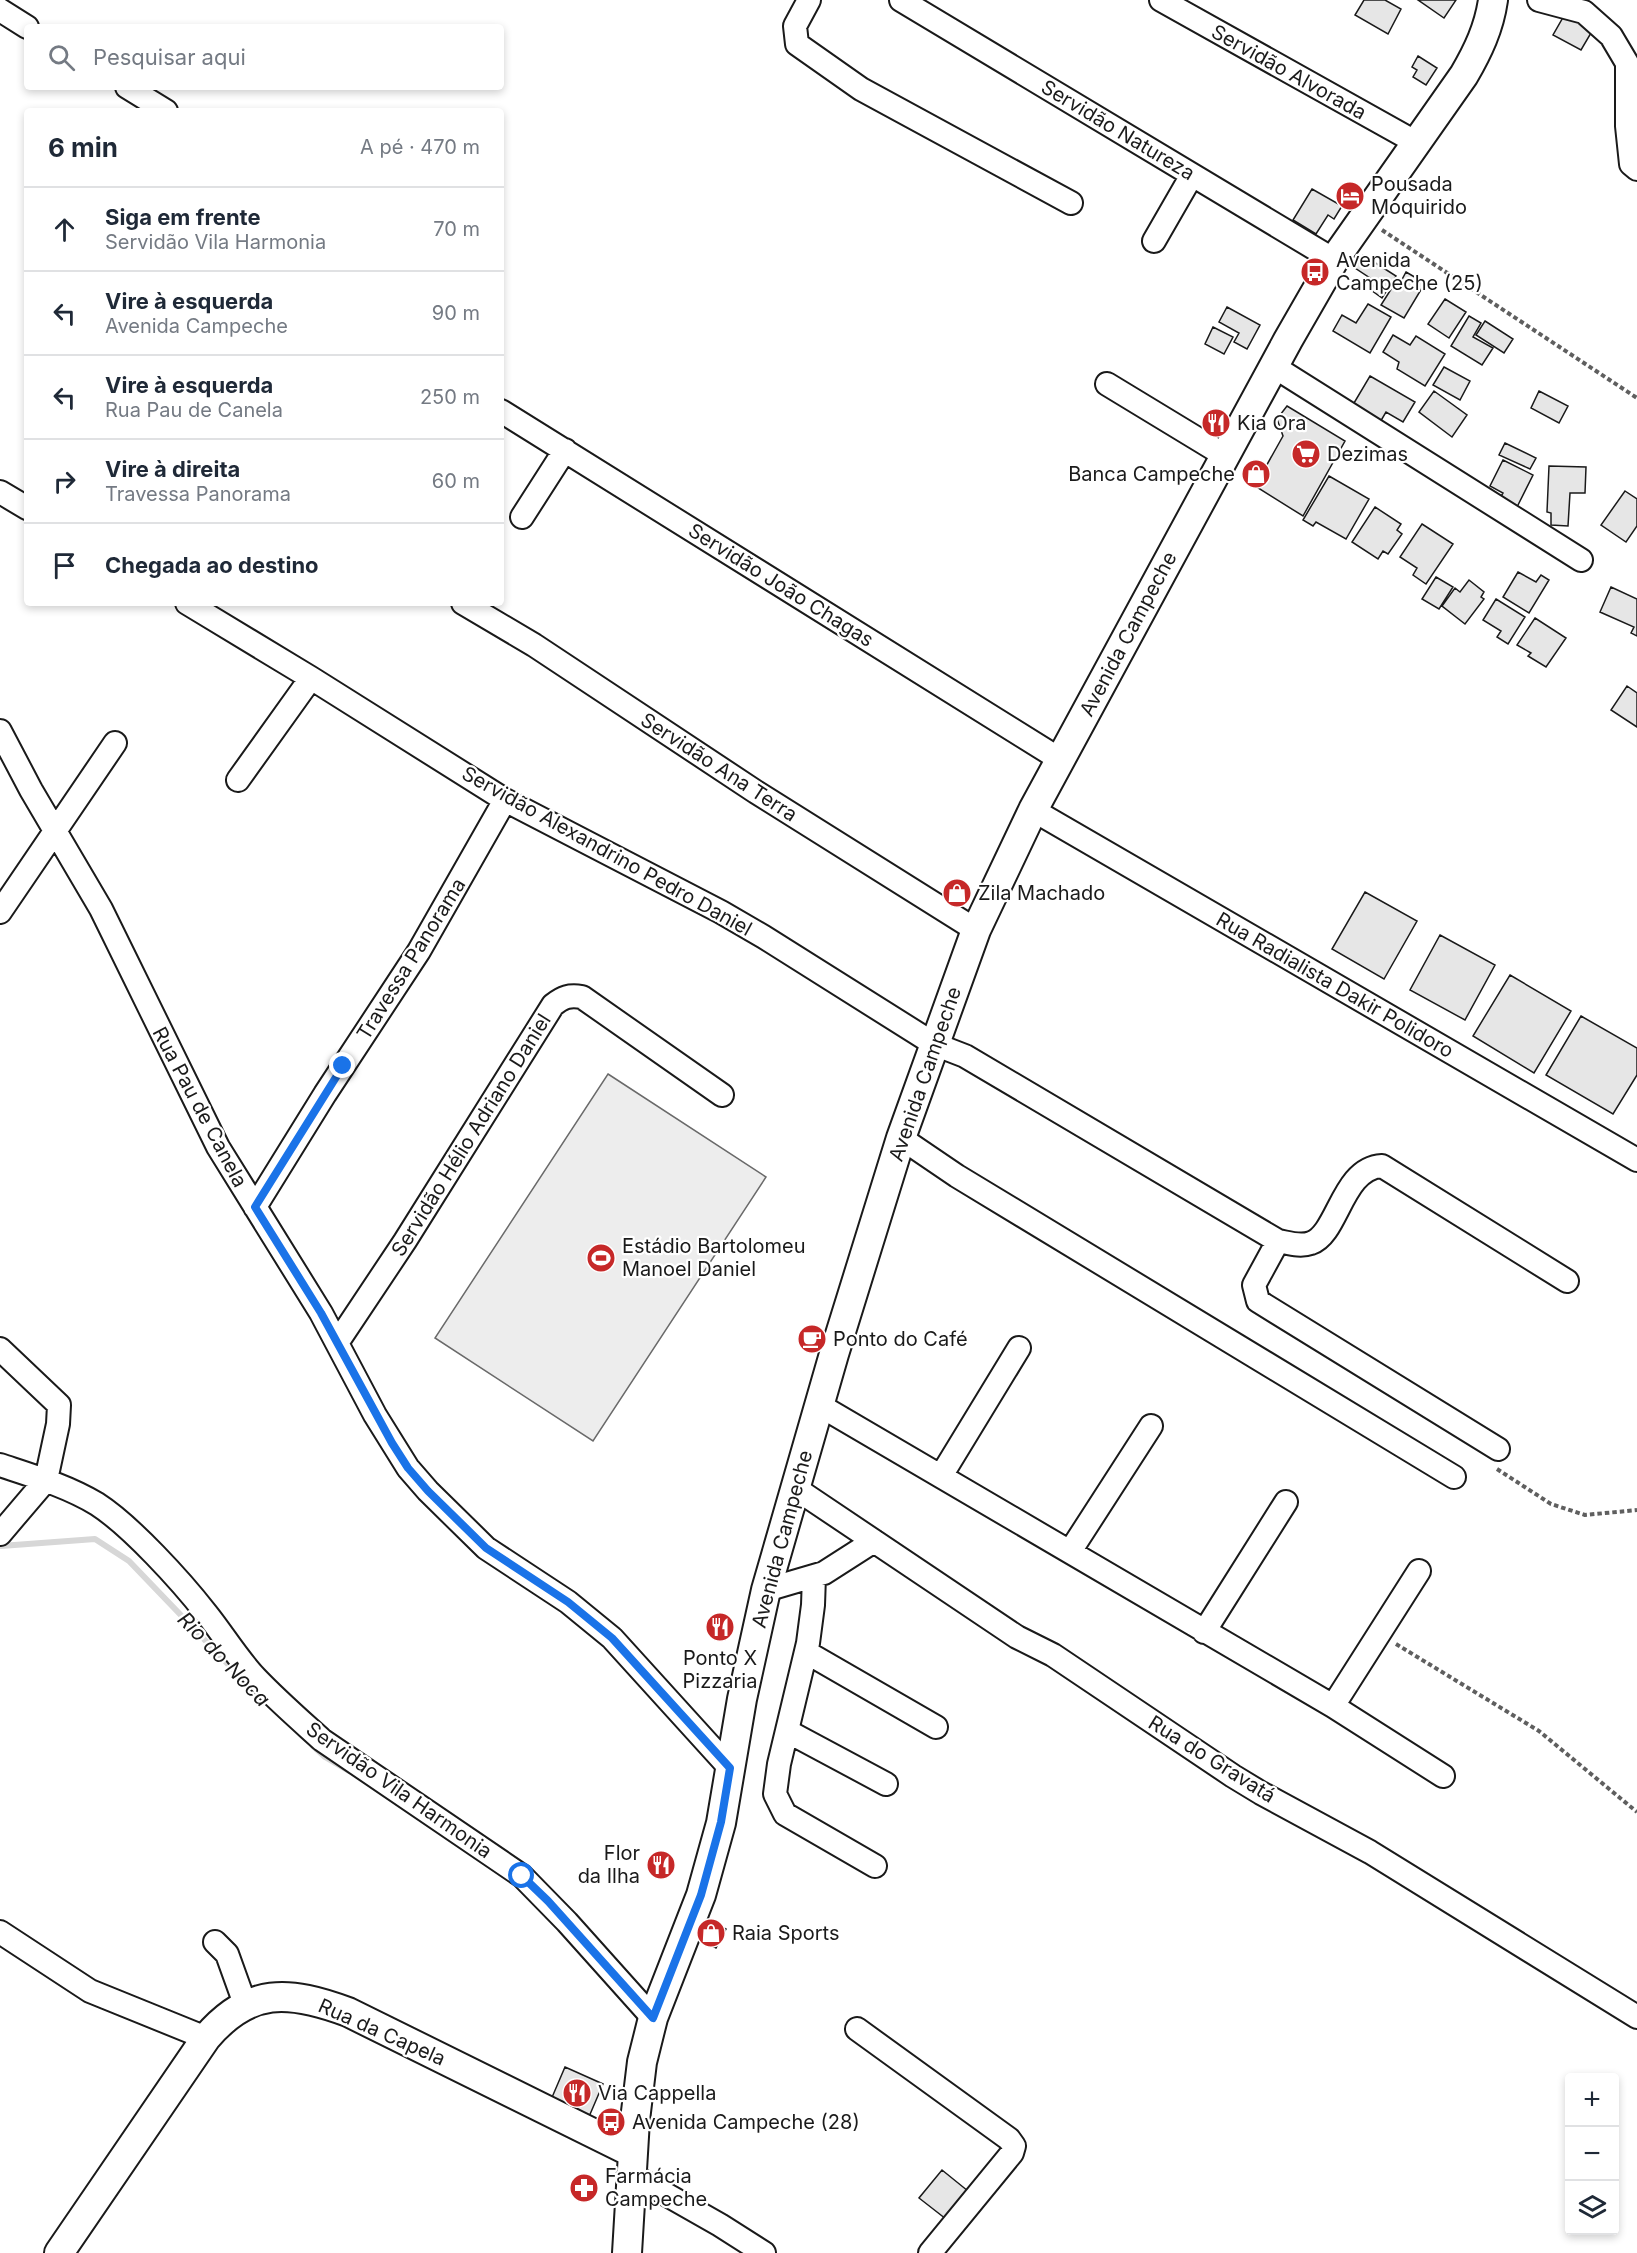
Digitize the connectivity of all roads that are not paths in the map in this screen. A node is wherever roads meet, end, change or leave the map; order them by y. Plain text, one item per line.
1 (809, 0) edge
2 (901, 0) edge
3 (1161, 0) edge
4 (1493, 0) edge
5 (1539, 0) edge
6 (0, 10) edge
7 (24, 25) edge
8 (132, 90) edge
9 (161, 108) edge
10 (1418, 143) junction
11 (1637, 169) edge
12 (1192, 175) junction
13 (1071, 203) dead end
14 (1154, 241) dead end
15 (1334, 260) junction
16 (1273, 366) junction
17 (1107, 384) dead end
18 (504, 416) edge
19 (565, 450) junction
20 (1224, 455) junction
21 (0, 492) edge
22 (24, 506) edge
23 (522, 517) dead end
24 (1581, 560) dead end
25 (192, 606) edge
26 (468, 606) edge
27 (311, 678) junction
28 (0, 731) edge
29 (115, 743) dead end
30 (1061, 760) junction
31 (238, 780) dead end
32 (505, 800) junction
33 (1033, 810) junction
34 (56, 830) junction
35 (0, 912) edge
36 (976, 930) junction
37 (934, 1044) junction
38 (722, 1095) dead end
39 (901, 1138) junction
40 (1637, 1160) edge
41 (255, 1207) junction
42 (1278, 1241) junction
43 (1567, 1281) dead end
44 (338, 1343) junction
45 (1019, 1348) dead end
46 (0, 1349) edge
47 (819, 1405) junction
48 (1151, 1426) dead end
49 (1495, 1447) road end
50 (0, 1465) edge
51 (941, 1476) junction
52 (1454, 1477) dead end
53 (46, 1480) junction
54 (795, 1488) junction
55 (1286, 1502) dead end
56 (0, 1534) edge
57 (874, 1541) junction
58 (1071, 1550) junction
59 (1419, 1570) dead end
60 (814, 1576) junction
61 (766, 1590) junction
62 (1204, 1632) junction
63 (806, 1652) junction
64 (1333, 1706) junction
65 (936, 1727) dead end
66 (787, 1731) junction
67 (730, 1768) junction
68 (1443, 1776) dead end
69 (886, 1784) dead end
70 (875, 1866) dead end
71 (0, 1932) edge
72 (215, 1942) dead end
73 (245, 2004) junction
74 (653, 2018) junction
75 (1637, 2018) edge
76 (857, 2029) dead end
77 (206, 2038) junction
78 (633, 2164) junction
79 (59, 2253) edge
80 (627, 2253) edge
81 (764, 2253) edge
82 (930, 2253) edge

1 - 13 street
2 - 12 street, Servidão Natureza
3 - 10 street, Servidão Alvorada
4 - 10 main road, Avenida Campeche
5 - 11 street
6 - 7 street
8 - 9 street
10 - 15 main road, Avenida Campeche
12 - 14 street
12 - 15 street, Servidão Natureza
15 - 16 main road, Avenida Campeche
16 - 20 main road, Avenida Campeche
16 - 24 street
17 - 20 street
18 - 19 street, Servidão João Chagas
19 - 23 street
19 - 30 street, Servidão João Chagas
20 - 30 main road, Avenida Campeche
21 - 22 street
25 - 27 street, Servidão Alexandrino Pedro Daniel
26 - 36 street, Servidão Ana Terra
27 - 31 street
27 - 32 street, Servidão Alexandrino Pedro Daniel
28 - 34 street, Rua Pau de Canela
29 - 34 street
30 - 33 main road, Avenida Campeche
32 - 37 street, Servidão Alexandrino Pedro Daniel
32 - 41 street, Travessa Panorama
33 - 36 main road, Avenida Campeche
33 - 40 street, Rua Radialista Dakir Polidoro
34 - 35 street
34 - 41 street, Rua Pau de Canela
36 - 37 main road, Avenida Campeche
37 - 39 main road, Avenida Campeche
37 - 42 street, Servidão Alexandrino Pedro Daniel
38 - 44 street, Servidão Hélio Adriano Daniel
39 - 47 main road, Avenida Campeche
39 - 52 street
41 - 44 street, Rua Pau de Canela
42 - 43 street
42 - 49 street
44 - 67 street, Rua Pau de Canela
45 - 51 street
46 - 53 street
47 - 51 street
47 - 54 main road, Avenida Campeche
48 - 58 street
50 - 53 street, Servidão Vila Harmonia
51 - 58 street
53 - 56 street
53 - 74 street, Servidão Vila Harmonia
54 - 57 street, Rua do Gravatá
54 - 61 main road, Avenida Campeche
55 - 62 street
57 - 60 street
57 - 75 street, Rua do Gravatá
58 - 62 street
59 - 64 street
60 - 61 street
60 - 63 street
61 - 67 main road, Avenida Campeche
62 - 64 street
63 - 65 street
63 - 66 street
64 - 68 street
66 - 69 street
66 - 70 street
67 - 74 main road, Avenida Campeche
71 - 77 street
72 - 73 street
73 - 77 main road, Rua da Capela
73 - 78 main road, Rua da Capela
74 - 78 main road, Avenida Campeche
76 - 82 street
77 - 79 main road, Rua da Capela
78 - 80 main road, Avenida Campeche
78 - 81 street, Rua da Capela

